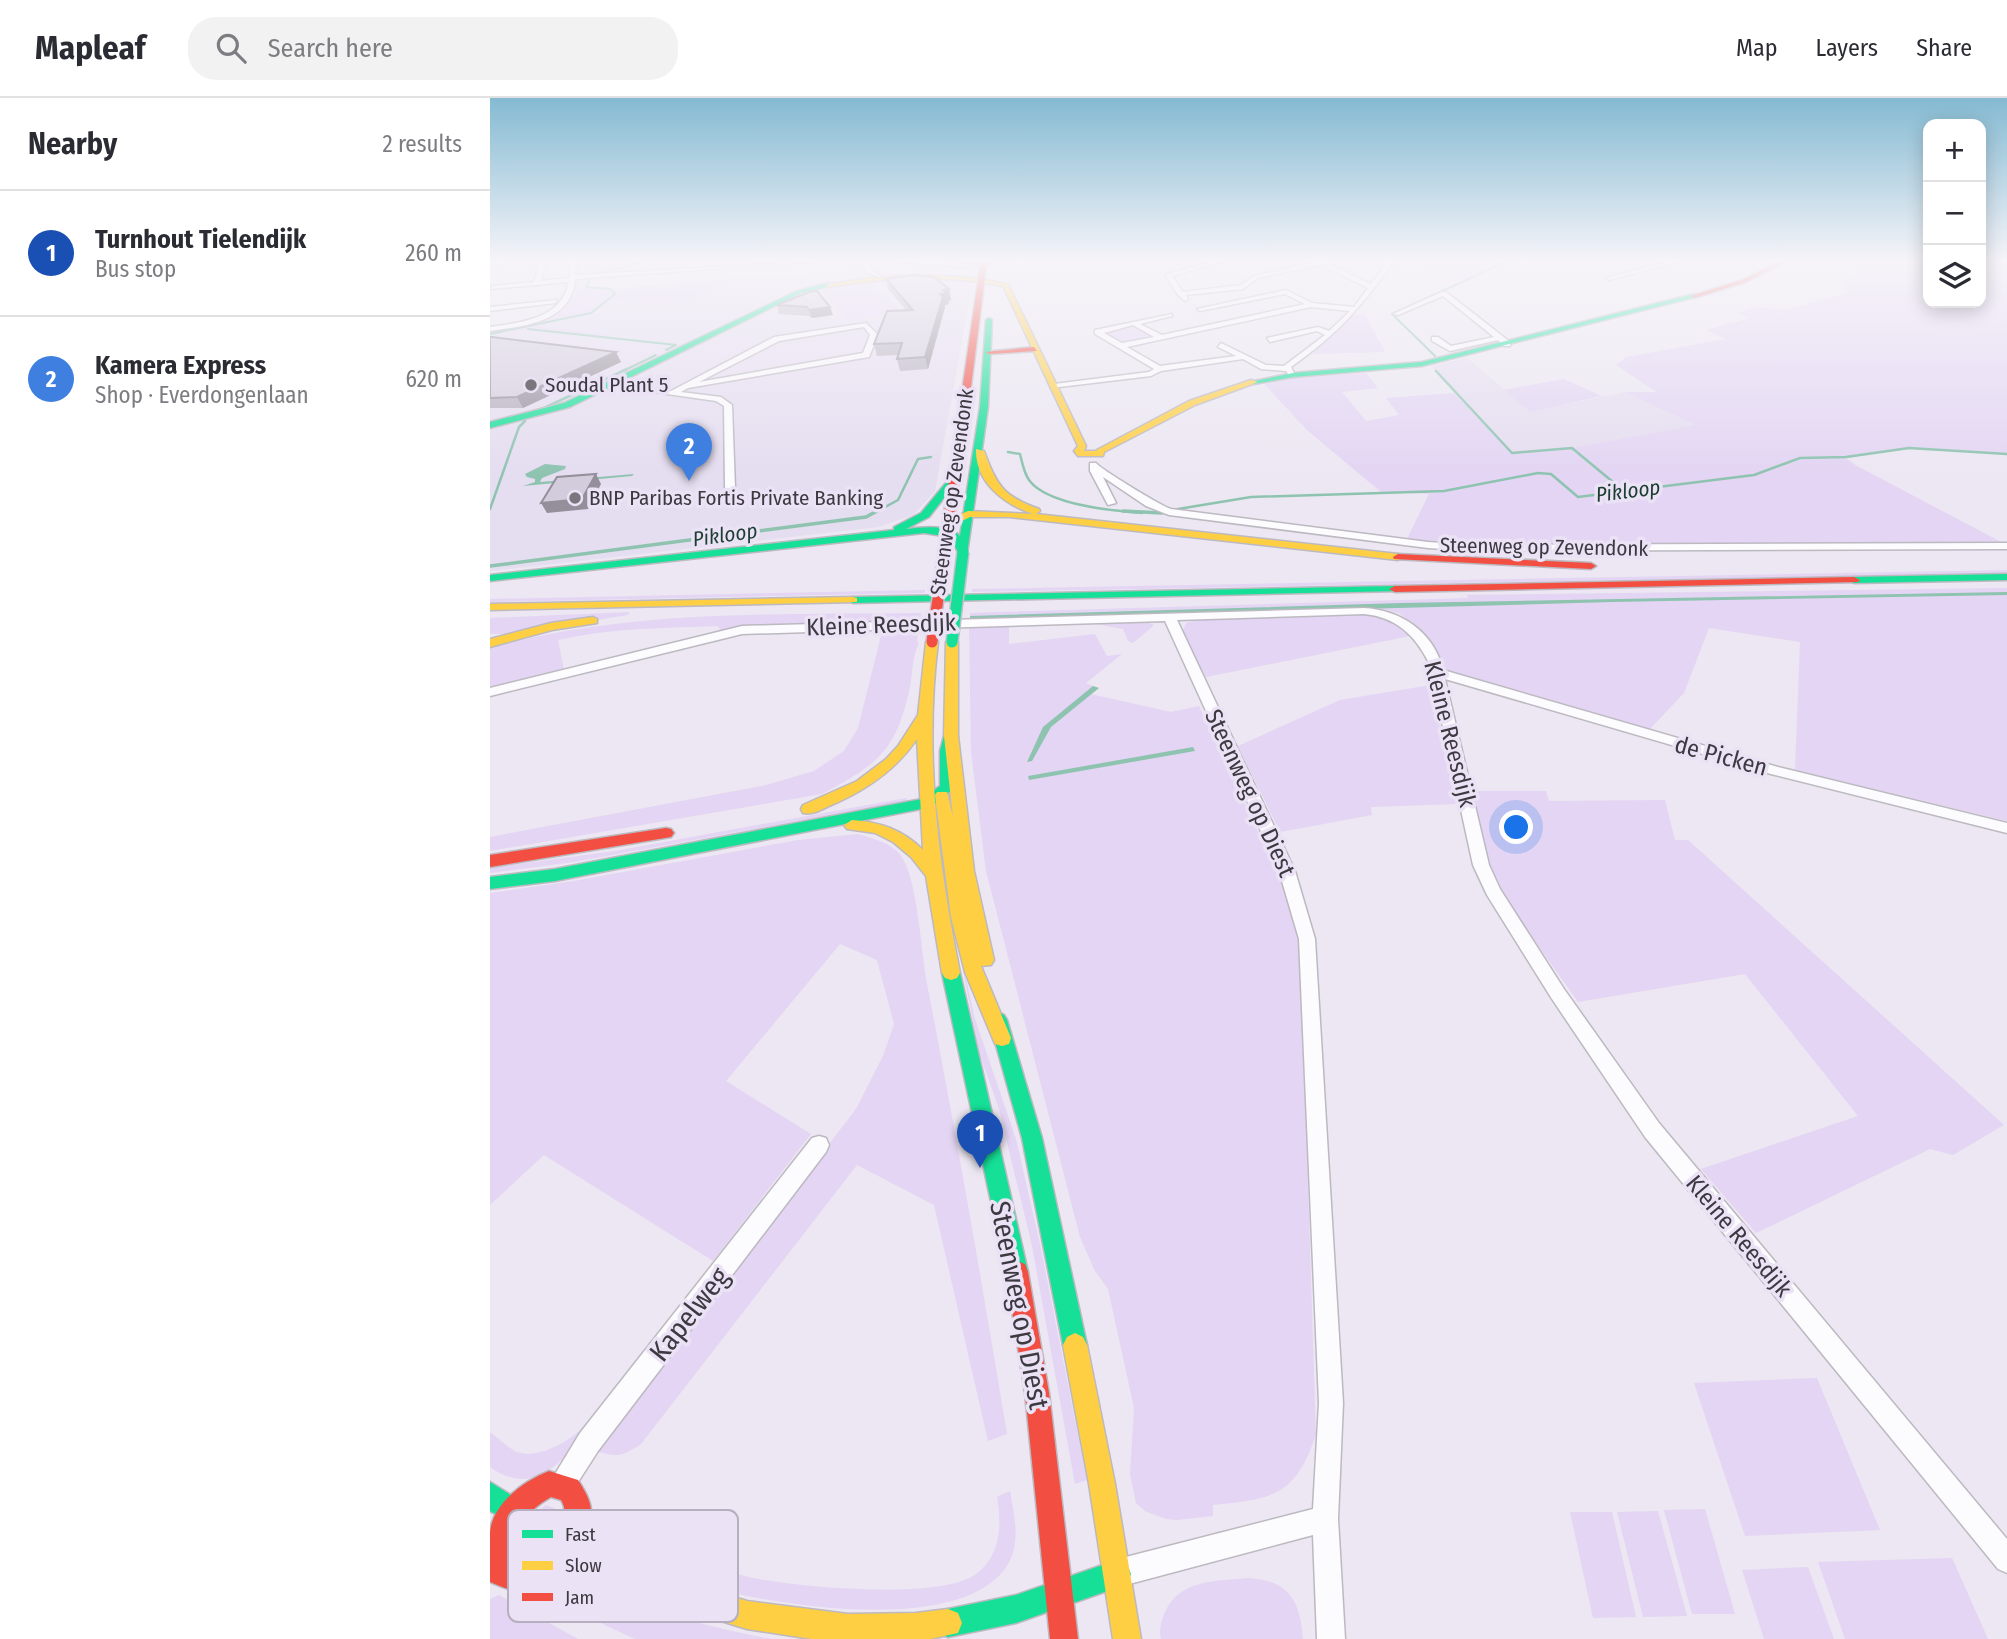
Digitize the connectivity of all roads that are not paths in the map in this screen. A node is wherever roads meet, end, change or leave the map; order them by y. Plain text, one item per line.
1 (717, 332) edge
2 (822, 332) edge
3 (872, 332) edge
4 (980, 332) edge
5 (989, 332) edge
6 (1024, 332) edge
7 (1100, 332) edge
8 (1151, 332) edge
9 (1185, 332) edge
10 (1305, 332) edge
11 (1324, 332) edge
12 (1331, 332) edge
13 (1492, 332) edge
14 (1541, 332) edge
15 (1329, 334) junction
16 (1160, 337) junction
17 (1435, 339) dead end
18 (1270, 340) dead end
19 (1503, 341) junction
20 (1221, 345) dead end
21 (1120, 346) junction
22 (1034, 349) junction
23 (989, 352) junction
24 (1244, 357) junction
25 (1159, 369) junction
26 (1290, 372) junction
27 (608, 385) junction
28 (691, 386) junction
29 (1054, 386) junction
30 (672, 393) junction
31 (490, 425) edge
32 (979, 450) junction
33 (1092, 455) junction
34 (953, 480) junction
35 (730, 488) dead end
36 (1111, 503) dead end
37 (968, 514) junction
38 (1062, 519) junction
39 (949, 527) junction
40 (879, 535) junction
41 (2007, 546) edge
42 (963, 551) junction
43 (2007, 565) edge
44 (1640, 572) junction
45 (2007, 577) edge
46 (490, 578) edge
47 (490, 595) edge
48 (883, 599) junction
49 (490, 607) edge
50 (1170, 618) junction
51 (932, 642) joint
52 (952, 642) joint
53 (490, 643) edge
54 (1438, 673) junction
55 (490, 691) edge
56 (925, 714) junction
57 (951, 736) junction
58 (942, 795) junction
59 (926, 796) junction
60 (813, 827) junction
61 (2007, 828) edge
62 (679, 831) dead end
63 (490, 861) edge
64 (933, 873) junction
65 (490, 883) edge
66 (1002, 1038) junction
67 (819, 1145) dead end
68 (562, 1484) junction
69 (490, 1495) edge
70 (510, 1509) joint
71 (578, 1510) edge
72 (508, 1512) edge
73 (1325, 1519) junction
74 (2007, 1560) edge
75 (493, 1574) edge
76 (1117, 1574) junction
77 (1060, 1594) junction
78 (738, 1609) edge
79 (1064, 1639) edge
80 (1127, 1639) edge
81 (1331, 1639) edge

1 - 27 main road
2 - 28 street
3 - 28 street
4 - 34 main road, Steenweg op Zevendonk
5 - 23 main road, Steenweg op Zevendonk
6 - 22 main road
7 - 21 street
8 - 16 street
9 - 16 street
10 - 18 street
11 - 15 street
12 - 15 street
13 - 19 street
14 - 19 main road
15 - 26 street
16 - 21 street
17 - 19 street
19 - 26 main road
20 - 24 street
21 - 25 street
22 - 23 main road
22 - 29 main road
23 - 32 main road, Steenweg op Zevendonk
24 - 25 street
24 - 26 street
25 - 29 street
26 - 33 main road
27 - 30 street
27 - 31 main road
28 - 30 street
29 - 33 main road
30 - 35 street
32 - 37 main road, Steenweg op Zevendonk
32 - 38 main road
33 - 36 street
33 - 41 street, Steenweg op Zevendonk
34 - 39 main road, Steenweg op Zevendonk
34 - 40 main road
37 - 38 main road
37 - 39 main road
37 - 42 main road, Steenweg op Zevendonk
38 - 44 main road
39 - 40 main road
39 - 42 main road
39 - 51 main road, Steenweg op Zevendonk, bridge
40 - 46 main road
42 - 52 main road, Steenweg op Zevendonk, bridge
43 - 44 main road
44 - 47 main road
45 - 48 main road
48 - 49 main road
48 - 53 main road
50 - 54 street, Kleine Reesdijk
50 - 55 street, Kleine Reesdijk
50 - 73 street, Steenweg op Diest
51 - 56 main road, Steenweg op Diest
52 - 57 main road, Steenweg op Diest
54 - 61 street, de Picken
54 - 74 street, Kleine Reesdijk
56 - 59 main road, Steenweg op Diest
56 - 59 main road
57 - 58 main road
57 - 66 main road, Steenweg op Diest
58 - 59 main road
58 - 66 main road
59 - 60 main road
59 - 64 main road, Steenweg op Diest
60 - 64 main road
60 - 65 main road
62 - 63 main road
64 - 77 main road, Steenweg op Diest
66 - 76 main road, Steenweg op Diest
67 - 68 street, Kapelweg
68 - 70 main road
68 - 71 main road
69 - 70 main road
72 - 75 main road
73 - 76 street
73 - 81 street, Steenweg op Diest
76 - 77 main road
76 - 80 main road, Steenweg op Diest
77 - 78 main road
77 - 79 main road, Steenweg op Diest

